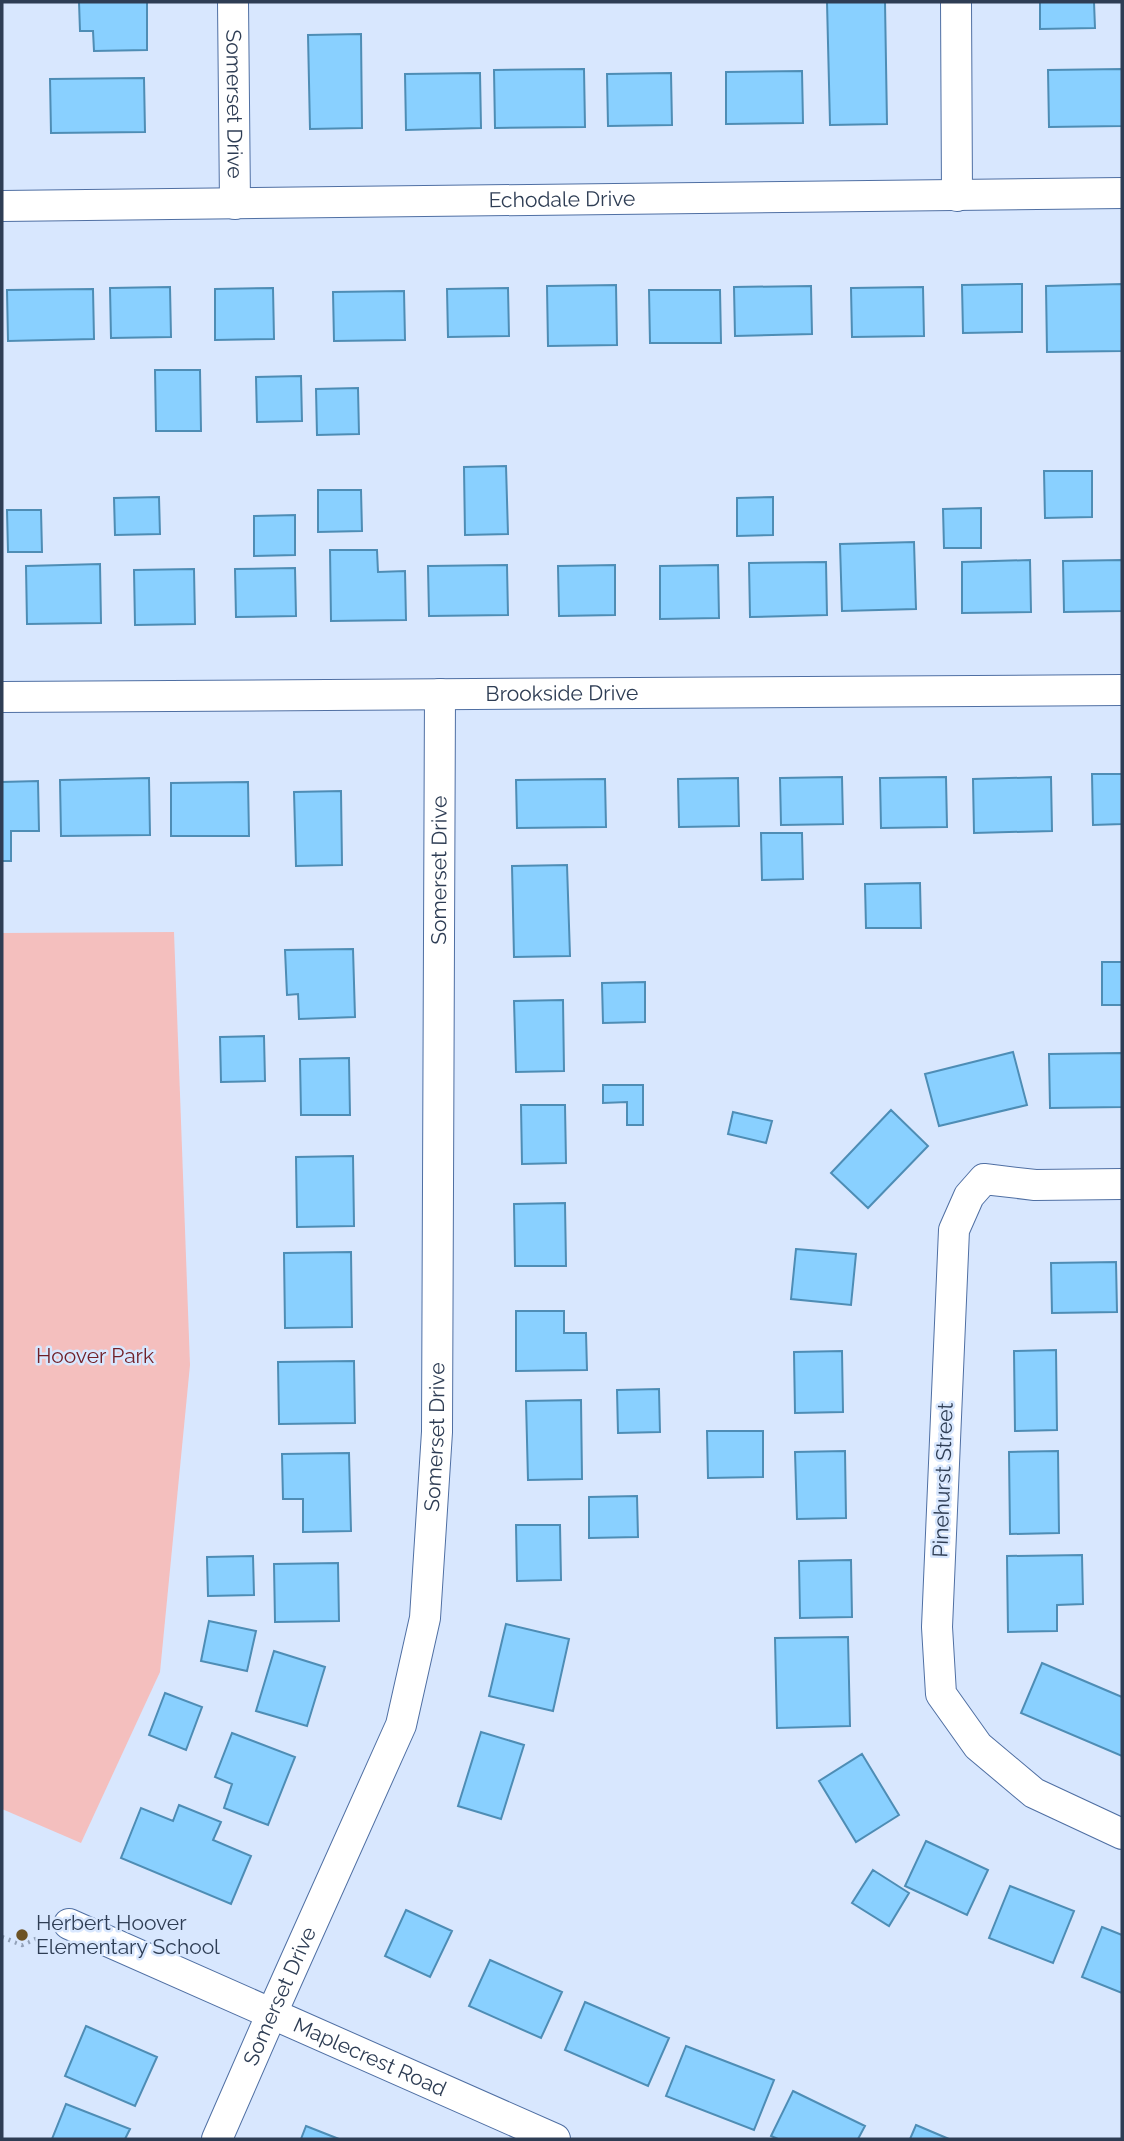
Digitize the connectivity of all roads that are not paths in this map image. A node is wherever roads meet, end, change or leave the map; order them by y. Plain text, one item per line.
1 (233, 2) edge
2 (956, 2) edge
3 (1122, 193) edge
4 (957, 196) junction
5 (235, 204) junction
6 (2, 206) edge
7 (1122, 690) edge
8 (440, 694) junction
9 (2, 697) edge
10 (1122, 1184) edge
11 (1122, 1834) edge
12 (69, 1924) dead end
13 (272, 2013) junction
14 (217, 2139) edge
15 (555, 2139) edge

1 - 5 street, Somerset Drive
2 - 4 street
3 - 4 street, Echodale Drive
4 - 5 street, Echodale Drive
5 - 6 street, Echodale Drive
7 - 8 street, Brookside Drive
8 - 9 street, Brookside Drive
8 - 13 street, Somerset Drive
10 - 11 street, Pinehurst Street
12 - 13 street, Maplecrest Road
13 - 14 street, Somerset Drive
13 - 15 street, Maplecrest Road

